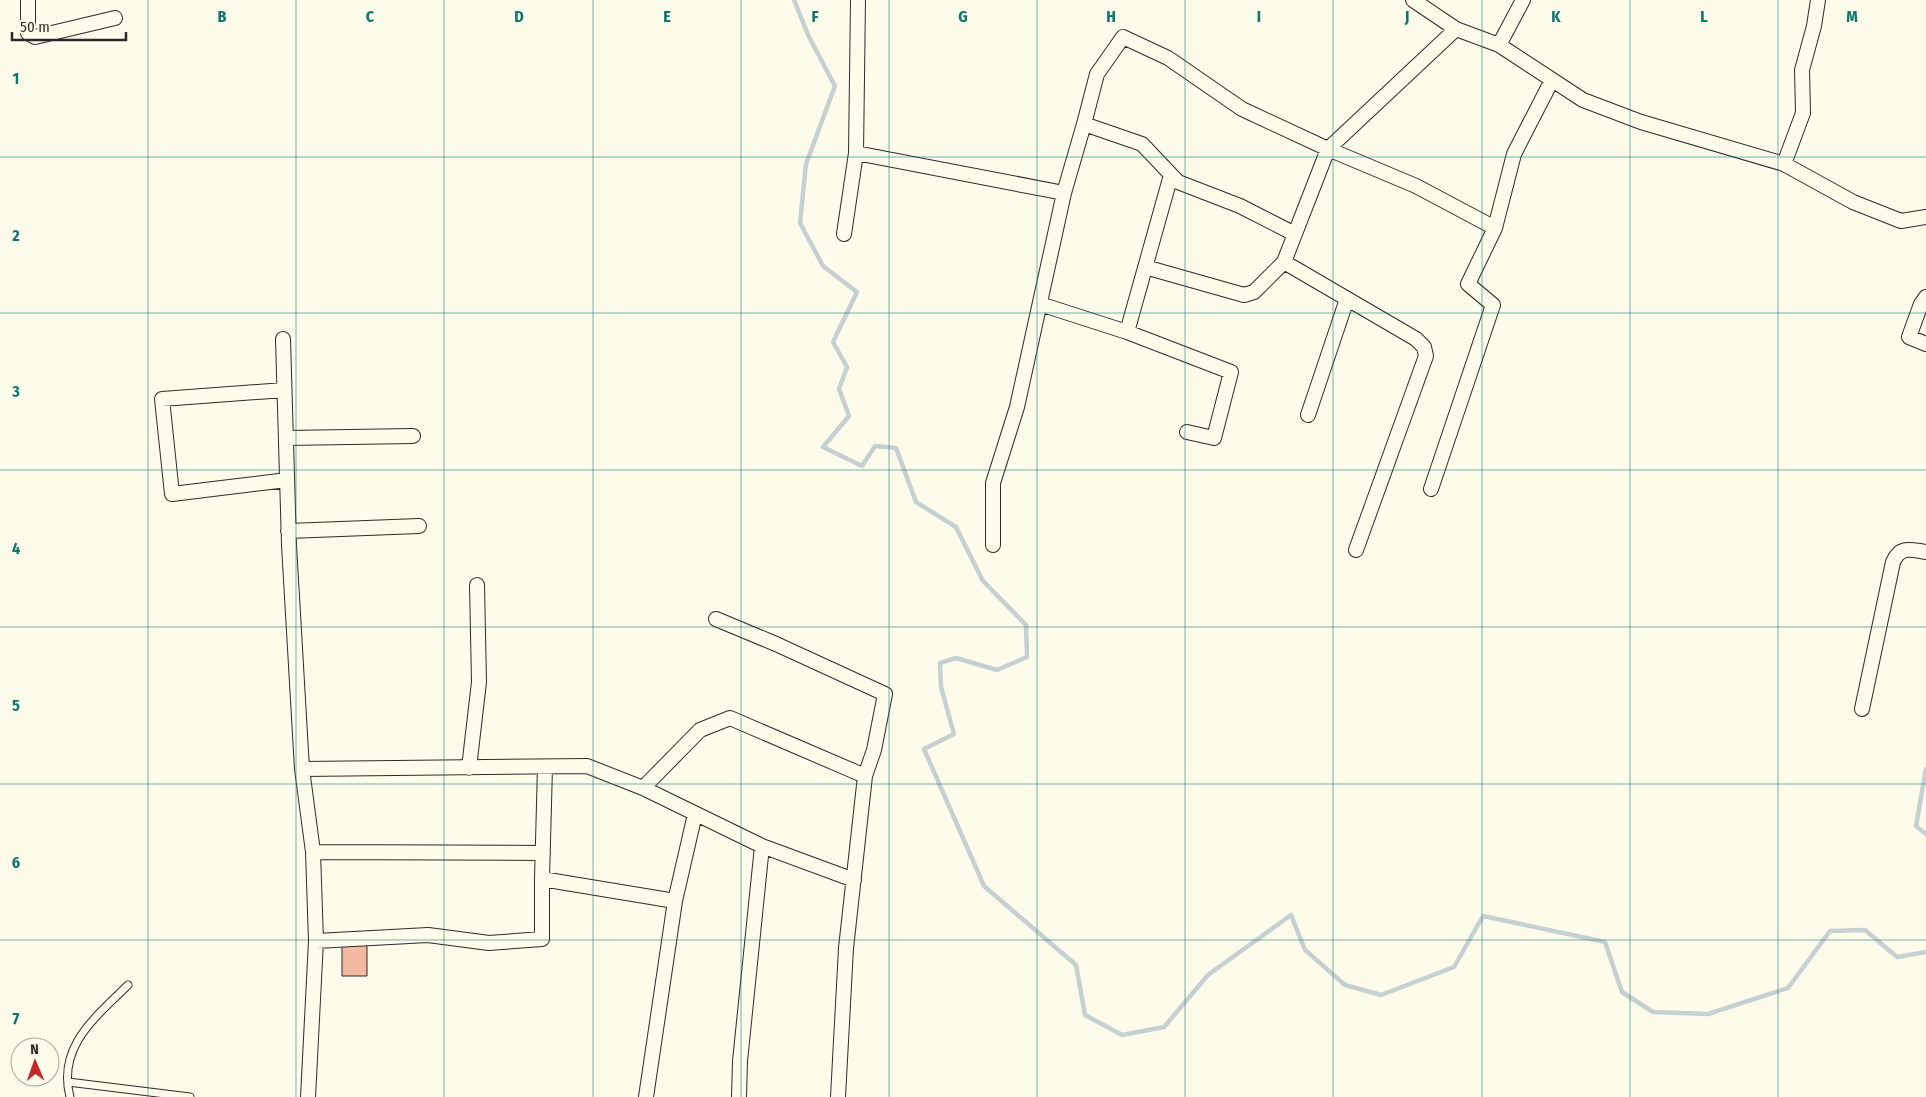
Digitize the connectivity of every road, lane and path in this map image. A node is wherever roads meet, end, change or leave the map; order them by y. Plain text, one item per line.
1 (28, 0) edge
2 (858, 0) edge
3 (1413, 0) edge
4 (1523, 0) edge
5 (1818, 0) edge
6 (115, 18) dead end
7 (1456, 30) junction
8 (1500, 45) junction
9 (1552, 80) junction
10 (1084, 124) junction
11 (1328, 149) junction
12 (856, 153) junction
13 (1784, 164) junction
14 (1171, 175) junction
15 (1064, 193) junction
16 (1926, 217) edge
17 (1495, 228) junction
18 (844, 234) dead end
19 (1294, 234) junction
20 (1284, 262) junction
21 (1145, 267) junction
22 (1926, 297) edge
23 (1348, 299) junction
24 (1040, 304) junction
25 (1127, 332) junction
26 (283, 339) dead end
27 (1926, 344) edge
28 (284, 390) junction
29 (1308, 415) dead end
30 (1187, 432) dead end
31 (413, 436) dead end
32 (286, 438) junction
33 (287, 480) junction
34 (1431, 489) dead end
35 (419, 526) dead end
36 (288, 531) junction
37 (992, 545) dead end
38 (1356, 550) dead end
39 (1926, 552) edge
40 (477, 585) dead end
41 (716, 619) dead end
42 (1862, 709) dead end
43 (545, 767) junction
44 (470, 768) junction
45 (302, 769) junction
46 (866, 776) junction
47 (643, 788) junction
48 (696, 814) junction
49 (762, 846) junction
50 (314, 852) junction
51 (543, 853) junction
52 (542, 879) junction
53 (854, 880) junction
54 (675, 901) junction
55 (316, 941) junction
56 (128, 985) dead end
57 (68, 1082) junction
58 (70, 1097) edge
59 (190, 1097) edge
60 (308, 1097) edge
61 (646, 1097) edge
62 (739, 1097) edge
63 (838, 1097) edge

1 - 6 street
2 - 12 street
3 - 7 street
4 - 8 street
5 - 13 street
7 - 8 street
7 - 11 street
8 - 9 street
9 - 13 street
9 - 17 street
10 - 11 street
10 - 14 street
10 - 15 street
11 - 17 street
11 - 19 street
12 - 15 street
12 - 18 street
13 - 16 street
14 - 19 street
14 - 21 street
15 - 24 street
17 - 34 street
19 - 20 street
20 - 21 street
20 - 23 street
21 - 25 street
22 - 27 street
23 - 29 street
23 - 38 street
24 - 25 street
24 - 37 street
25 - 30 street
26 - 28 street
28 - 32 street
28 - 33 street
31 - 32 street
32 - 33 street
33 - 36 street
35 - 36 street
36 - 45 street
39 - 42 street
40 - 44 street
41 - 46 street
43 - 44 street
43 - 47 street
43 - 51 street
44 - 45 street
45 - 50 street
46 - 47 street
46 - 53 street
47 - 48 street
48 - 49 street
48 - 54 street
49 - 53 street
49 - 62 street
50 - 51 street
50 - 55 street
51 - 52 street
52 - 54 street
52 - 55 street
53 - 63 street
54 - 61 street
55 - 60 street
56 - 57 lane
57 - 58 lane
57 - 59 lane

